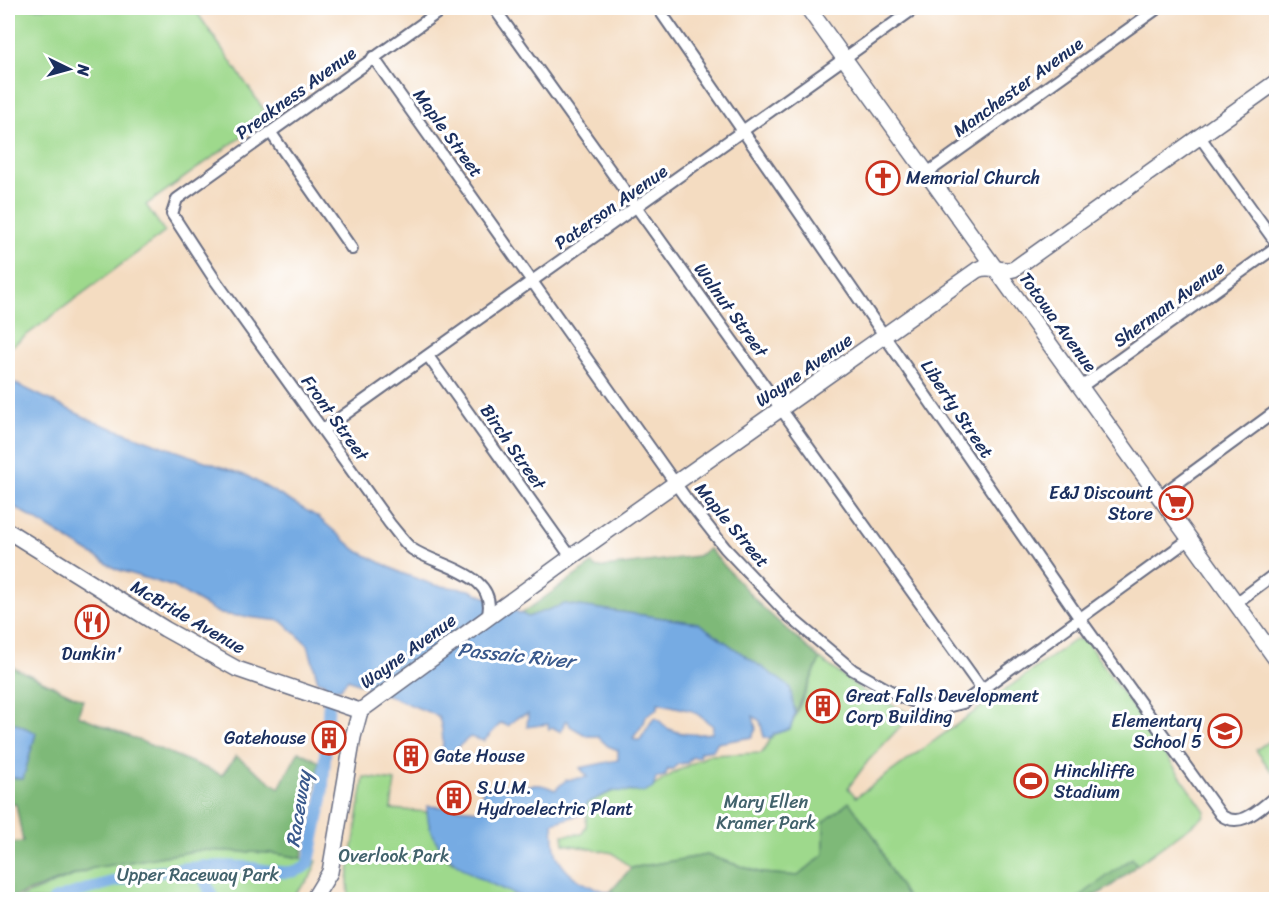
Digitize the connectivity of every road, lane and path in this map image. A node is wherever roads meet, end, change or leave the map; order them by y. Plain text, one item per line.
1 (444, 8) edge
2 (494, 8) edge
3 (658, 8) edge
4 (808, 8) edge
5 (915, 8) edge
6 (1158, 8) edge
7 (373, 57) junction
8 (844, 59) junction
9 (1276, 82) edge
10 (745, 131) junction
11 (271, 133) junction
12 (1200, 137) junction
13 (927, 173) junction
14 (637, 208) junction
15 (171, 209) joint
16 (1276, 245) edge
17 (352, 249) dead end
18 (996, 270) junction
19 (534, 281) junction
20 (887, 335) junction
21 (428, 356) junction
22 (1081, 387) junction
23 (782, 410) junction
24 (1276, 411) edge
25 (323, 429) junction
26 (678, 484) junction
27 (1160, 496) junction
28 (8, 531) edge
29 (1191, 538) junction
30 (571, 557) junction
31 (1276, 573) edge
32 (1236, 603) junction
33 (487, 618) junction
34 (1080, 619) junction
35 (1276, 659) edge
36 (983, 691) junction
37 (360, 711) junction
38 (1276, 796) edge
39 (313, 900) edge

1 - 7 street, Preakness Avenue
2 - 14 street, Walnut Street
3 - 10 street, Liberty Street
4 - 8 main road, Totowa Avenue
5 - 8 street, Paterson Avenue
6 - 13 street, Manchester Avenue
7 - 11 street, Preakness Avenue
7 - 19 street, Maple Street
8 - 10 street, Paterson Avenue
8 - 13 main road, Totowa Avenue
9 - 12 main road, Wayne Avenue
10 - 14 street, Paterson Avenue
10 - 20 street, Liberty Street
11 - 15 street, Preakness Avenue
11 - 17 street
12 - 16 street
12 - 18 main road, Wayne Avenue
13 - 18 main road, Totowa Avenue
14 - 19 street, Paterson Avenue
14 - 23 street, Walnut Street
15 - 25 street, Front Street
16 - 22 street, Sherman Avenue
18 - 20 main road, Wayne Avenue
18 - 22 main road, Totowa Avenue
19 - 21 street, Paterson Avenue
19 - 26 street, Maple Street
20 - 23 main road, Wayne Avenue
20 - 34 street, Liberty Street
21 - 25 street, Paterson Avenue
21 - 30 street, Birch Street
22 - 27 main road, Totowa Avenue
23 - 26 main road, Wayne Avenue
23 - 36 street, Walnut Street
24 - 27 street
25 - 33 street, Front Street
26 - 30 main road, Wayne Avenue
26 - 36 street, Maple Street
27 - 29 main road, Totowa Avenue
28 - 37 main road, McBride Avenue
29 - 32 main road, Totowa Avenue
29 - 34 street, Maple Street
30 - 33 main road, Wayne Avenue
31 - 32 street
32 - 35 main road, Totowa Avenue
33 - 37 main road, Wayne Avenue
34 - 36 street, Maple Street
34 - 38 street, Liberty Street
37 - 39 main road

